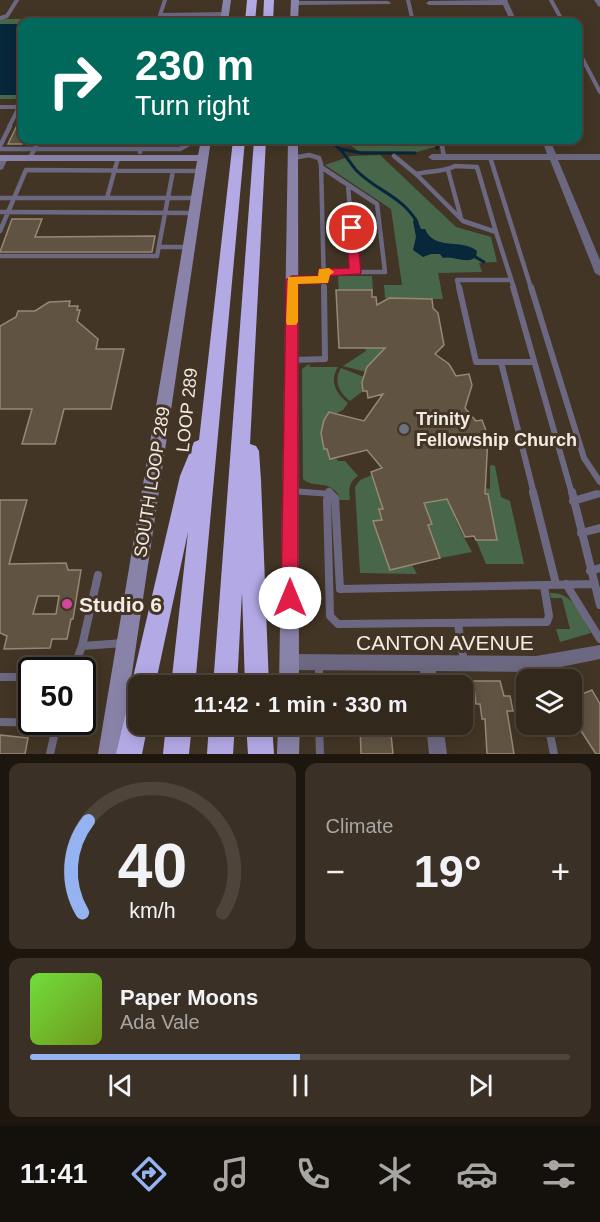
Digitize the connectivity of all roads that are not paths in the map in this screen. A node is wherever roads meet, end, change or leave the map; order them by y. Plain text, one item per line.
1 (17, 0) edge
2 (165, 0) edge
3 (227, 0) edge
4 (248, 0) edge
5 (252, 0) edge
6 (269, 0) edge
7 (408, 0) edge
8 (551, 0) edge
9 (597, 0) edge
10 (295, 1) edge
11 (504, 1) edge
12 (388, 3) dead end
13 (429, 3) dead end
14 (600, 5) edge
15 (0, 18) edge
16 (208, 18) edge
17 (224, 18) edge
18 (249, 18) edge
19 (250, 18) edge
20 (268, 18) edge
21 (294, 18) edge
22 (412, 18) edge
23 (512, 18) edge
24 (561, 18) edge
25 (582, 58) edge
26 (600, 92) edge
27 (18, 106) edge
28 (0, 107) edge
29 (18, 109) edge
30 (37, 144) edge
31 (189, 144) edge
32 (205, 144) edge
33 (239, 144) edge
34 (260, 144) edge
35 (293, 144) edge
36 (442, 144) edge
37 (547, 144) edge
38 (32, 153) junction
39 (140, 153) junction
40 (1, 155) edge
41 (394, 156) dead end
42 (432, 157) dead end
43 (444, 157) junction
44 (474, 157) junction
45 (490, 157) junction
46 (552, 157) junction
47 (600, 157) edge
48 (118, 158) junction
49 (293, 158) junction
50 (202, 164) junction
51 (477, 166) junction
52 (321, 167) junction
53 (448, 170) junction
54 (115, 171) junction
55 (173, 171) junction
56 (416, 174) junction
57 (348, 185) junction
58 (0, 198) edge
59 (15, 198) junction
60 (107, 198) junction
61 (168, 198) junction
62 (195, 206) junction
63 (0, 212) edge
64 (9, 212) junction
65 (166, 213) junction
66 (462, 220) junction
67 (0, 231) edge
68 (496, 232) junction
69 (159, 247) junction
70 (189, 247) junction
71 (0, 256) edge
72 (324, 272) junction
73 (355, 272) junction
74 (600, 273) edge
75 (292, 280) junction
76 (324, 280) junction
77 (511, 280) junction
78 (292, 360) junction
79 (501, 362) junction
80 (534, 362) junction
81 (243, 397) junction
82 (209, 426) junction
83 (600, 482) edge
84 (290, 491) junction
85 (329, 492) junction
86 (597, 494) dead end
87 (573, 501) junction
88 (600, 528) edge
89 (581, 533) junction
90 (600, 568) edge
91 (590, 571) junction
92 (98, 575) dead end
93 (556, 584) junction
94 (566, 584) junction
95 (593, 584) junction
96 (544, 586) junction
97 (600, 605) edge
98 (458, 624) junction
99 (600, 639) edge
100 (128, 642) junction
101 (82, 646) junction
102 (600, 652) edge
103 (78, 657) edge
104 (289, 662) junction
105 (319, 662) junction
106 (427, 663) junction
107 (465, 663) junction
108 (516, 669) edge
109 (545, 669) edge
110 (145, 675) edge
111 (184, 675) edge
112 (226, 675) edge
113 (256, 675) edge
114 (289, 675) edge
115 (319, 675) edge
116 (429, 675) edge
117 (0, 677) edge
118 (18, 677) edge
119 (0, 722) edge
120 (18, 722) edge
121 (54, 735) edge
122 (133, 735) edge
123 (178, 735) edge
124 (221, 735) edge
125 (260, 735) edge
126 (289, 735) edge
127 (319, 735) edge
128 (435, 735) edge
129 (550, 735) edge
130 (50, 754) edge
131 (109, 754) edge
132 (129, 754) edge
133 (176, 754) edge
134 (220, 754) edge
135 (261, 754) edge
136 (288, 754) edge
137 (320, 754) edge
138 (438, 754) edge
139 (554, 754) edge

1 - 15 lane
2 - 16 lane
3 - 17 main road
4 - 18 highway
5 - 19 highway
6 - 20 highway
7 - 22 lane
8 - 24 lane
9 - 14 street
10 - 12 street
10 - 21 main road
11 - 13 street
11 - 23 street
25 - 26 lane
27 - 28 lane
29 - 40 lane
30 - 38 lane
31 - 39 lane
32 - 50 main road, SOUTH LOOP 289
33 - 82 highway, LOOP 289
34 - 81 highway
35 - 49 main road
36 - 43 lane
37 - 46 street
38 - 39 lane
38 - 40 main road
38 - 48 main road
39 - 48 main road
39 - 50 main road
41 - 56 lane
42 - 43 street
43 - 44 street
44 - 45 street
44 - 51 lane
45 - 46 street
45 - 83 lane
46 - 47 street
46 - 74 street
48 - 54 lane
49 - 52 lane
49 - 75 main road
50 - 55 lane
50 - 62 main road, SOUTH LOOP 289
51 - 53 lane
51 - 68 lane
52 - 57 lane
52 - 72 lane
53 - 56 lane
53 - 66 lane
54 - 55 lane
54 - 59 lane
54 - 60 lane
55 - 61 lane
56 - 66 lane
57 - 73 lane
57 - 73 lane
58 - 59 lane
59 - 60 lane
59 - 64 lane
60 - 61 lane
61 - 62 lane
61 - 65 lane
62 - 65 lane
62 - 70 main road, SOUTH LOOP 289
63 - 64 lane
64 - 65 lane
64 - 67 lane
65 - 69 lane
66 - 68 lane
68 - 77 lane
69 - 70 lane
69 - 71 lane
70 - 100 main road, SOUTH LOOP 289
72 - 73 lane
72 - 76 lane
75 - 76 lane
75 - 78 main road
76 - 78 lane
77 - 79 lane
77 - 80 lane
78 - 84 main road
79 - 80 lane
79 - 93 lane
80 - 87 lane
81 - 112 highway
81 - 113 highway
82 - 110 highway
82 - 111 highway, LOOP 289
84 - 85 lane
84 - 104 main road
85 - 96 lane
85 - 98 lane
86 - 87 lane
87 - 89 lane
88 - 89 lane
89 - 91 lane
90 - 91 lane
91 - 95 lane
92 - 101 lane
93 - 94 lane
93 - 96 lane
94 - 95 lane
94 - 99 lane
95 - 97 lane
96 - 98 lane
98 - 107 lane
100 - 101 lane
100 - 131 main road, SOUTH LOOP 289
101 - 103 lane
102 - 109 street, CANTON AVENUE
104 - 105 street, CANTON AVENUE
104 - 114 main road
105 - 106 street, CANTON AVENUE
105 - 115 lane
106 - 107 street, CANTON AVENUE
106 - 116 street
107 - 108 street, CANTON AVENUE
117 - 118 lane
119 - 120 lane
121 - 130 lane
122 - 132 highway
123 - 133 highway
124 - 134 highway
125 - 135 highway
126 - 136 main road
127 - 137 lane
128 - 138 street
129 - 139 lane

